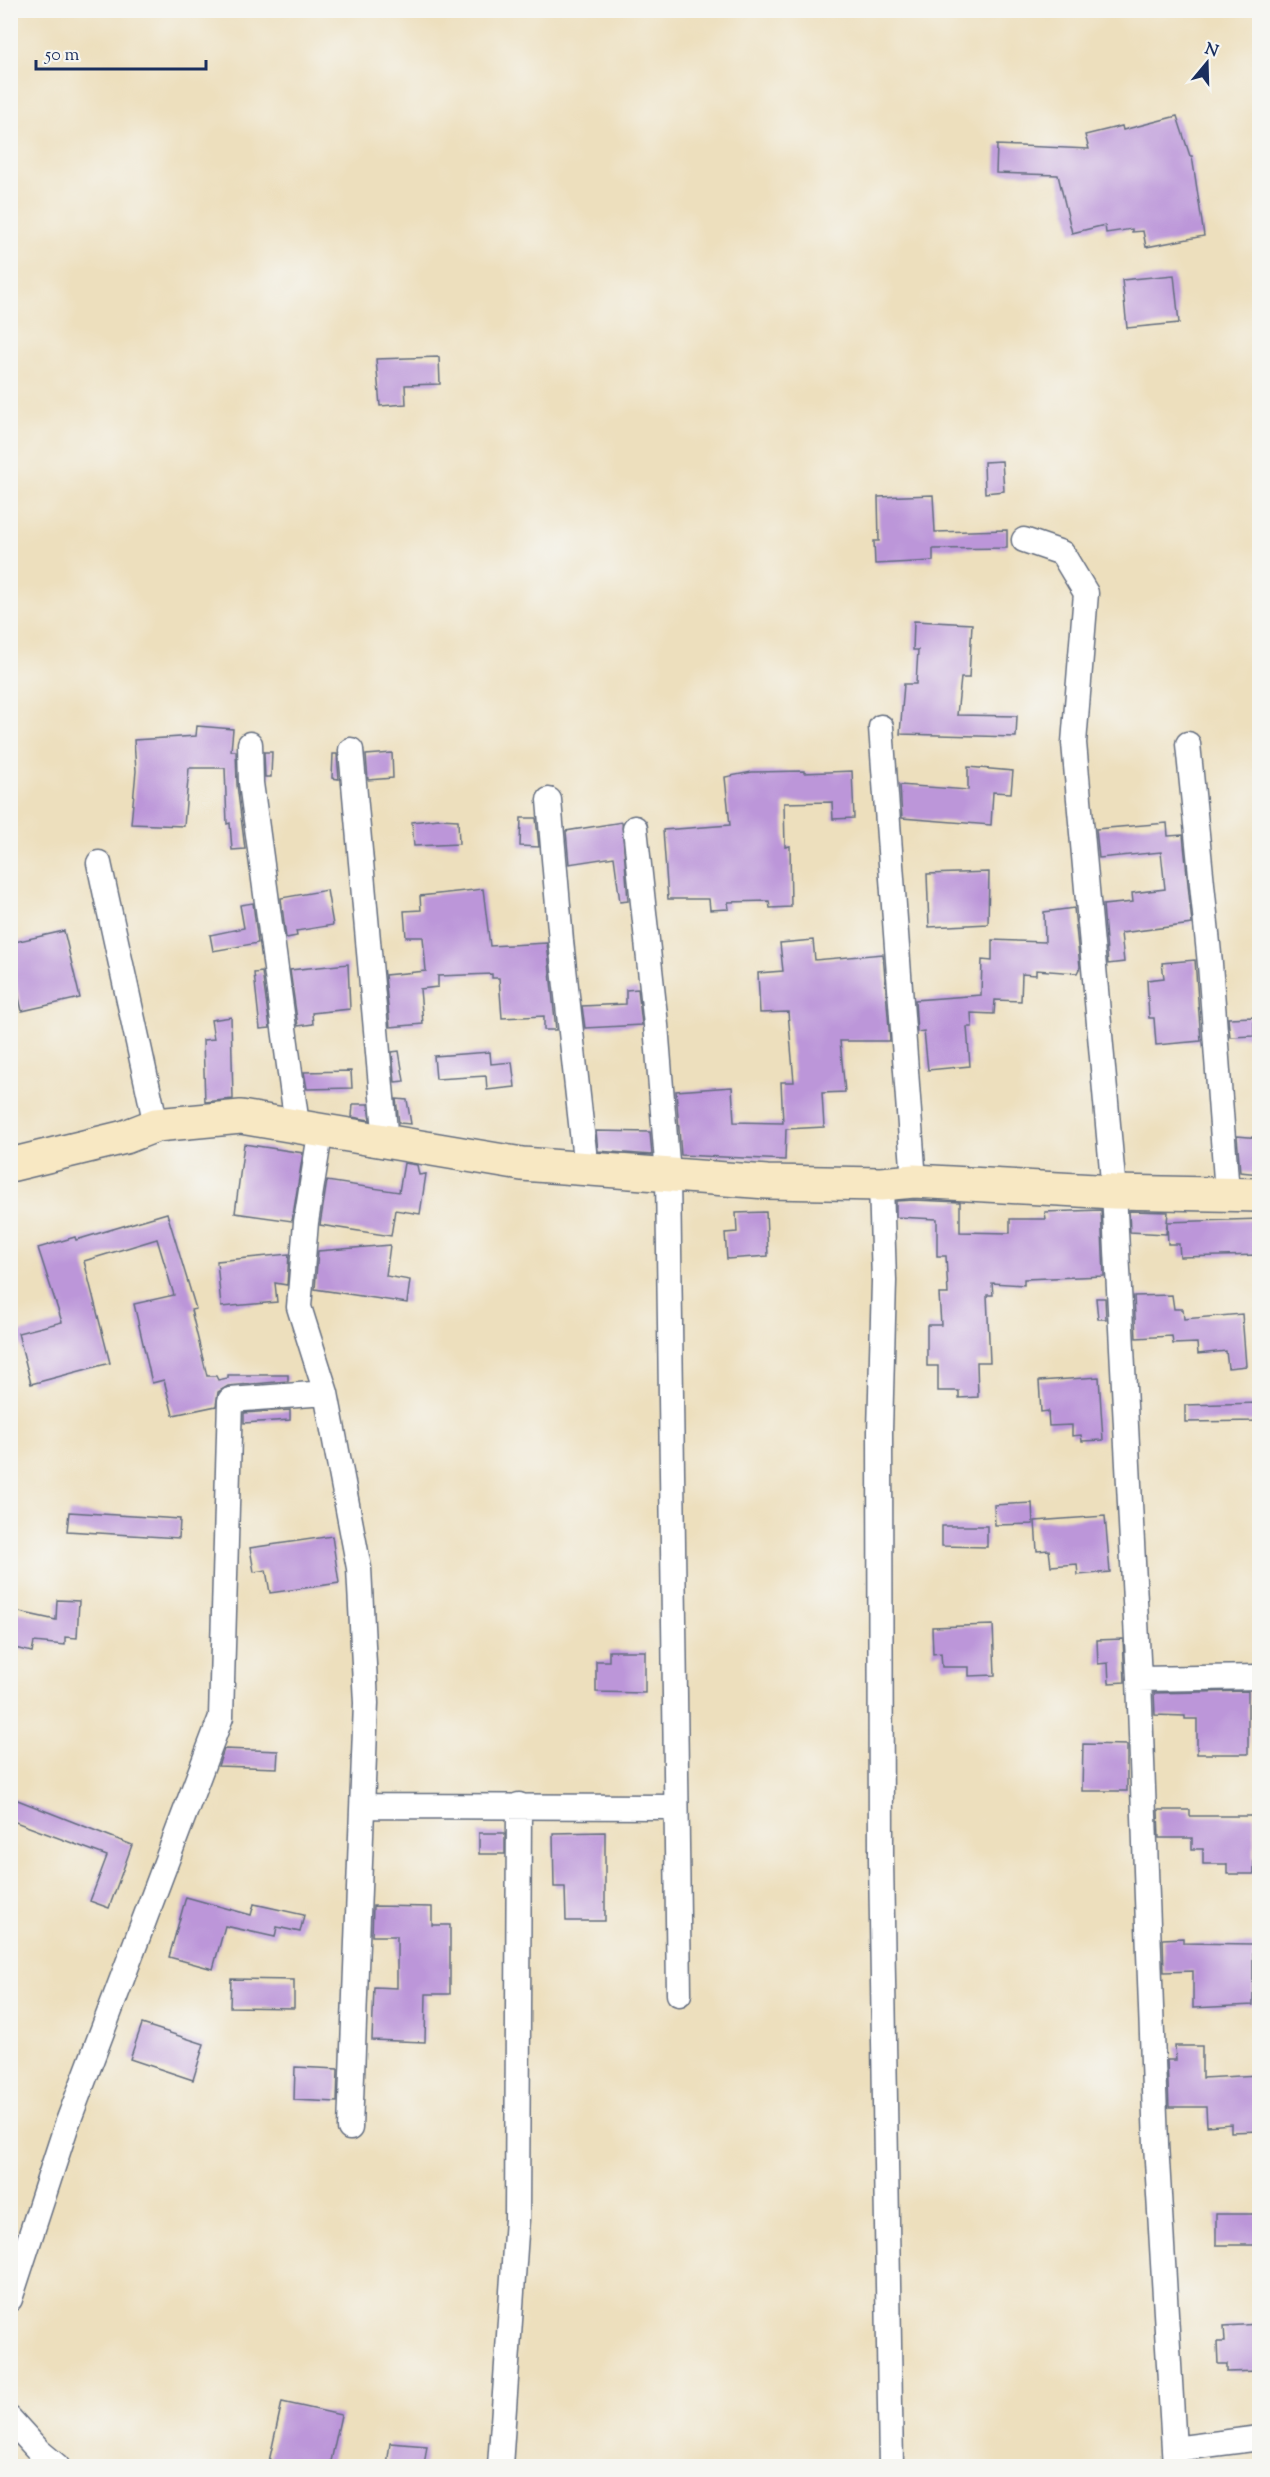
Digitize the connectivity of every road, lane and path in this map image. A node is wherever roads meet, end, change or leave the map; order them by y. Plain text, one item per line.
1 (1024, 540) dead end
2 (881, 727) dead end
3 (250, 744) dead end
4 (1188, 744) dead end
5 (351, 750) dead end
6 (549, 800) dead end
7 (635, 828) dead end
8 (99, 863) dead end
9 (156, 1125) junction
10 (309, 1126) junction
11 (386, 1142) junction
12 (10, 1164) edge
13 (586, 1169) junction
14 (668, 1175) junction
15 (914, 1181) junction
16 (881, 1184) junction
17 (1114, 1192) junction
18 (1227, 1193) junction
19 (1260, 1195) edge
20 (326, 1393) junction
21 (1260, 1677) edge
22 (1139, 1679) junction
23 (519, 1805) junction
24 (364, 1806) junction
25 (676, 1807) junction
26 (679, 1994) dead end
27 (350, 2128) dead end
28 (10, 2299) edge
29 (10, 2419) edge
30 (1260, 2438) edge
31 (1174, 2458) edge
32 (57, 2466) edge
33 (500, 2466) edge
34 (891, 2466) edge

1 - 17 street
2 - 15 street
3 - 10 street
4 - 18 street
5 - 11 street
6 - 13 street
7 - 14 street
8 - 9 street
9 - 10 street
9 - 12 street
10 - 11 street
10 - 20 street
11 - 13 street
13 - 14 street
14 - 16 street
14 - 25 street
15 - 16 street
15 - 17 street
16 - 34 street
17 - 18 street
17 - 22 street
18 - 19 street
20 - 24 street
20 - 28 street
21 - 22 street
22 - 31 street
23 - 24 street
23 - 25 street
23 - 33 street
24 - 27 street
25 - 26 street
29 - 32 street
30 - 31 street

